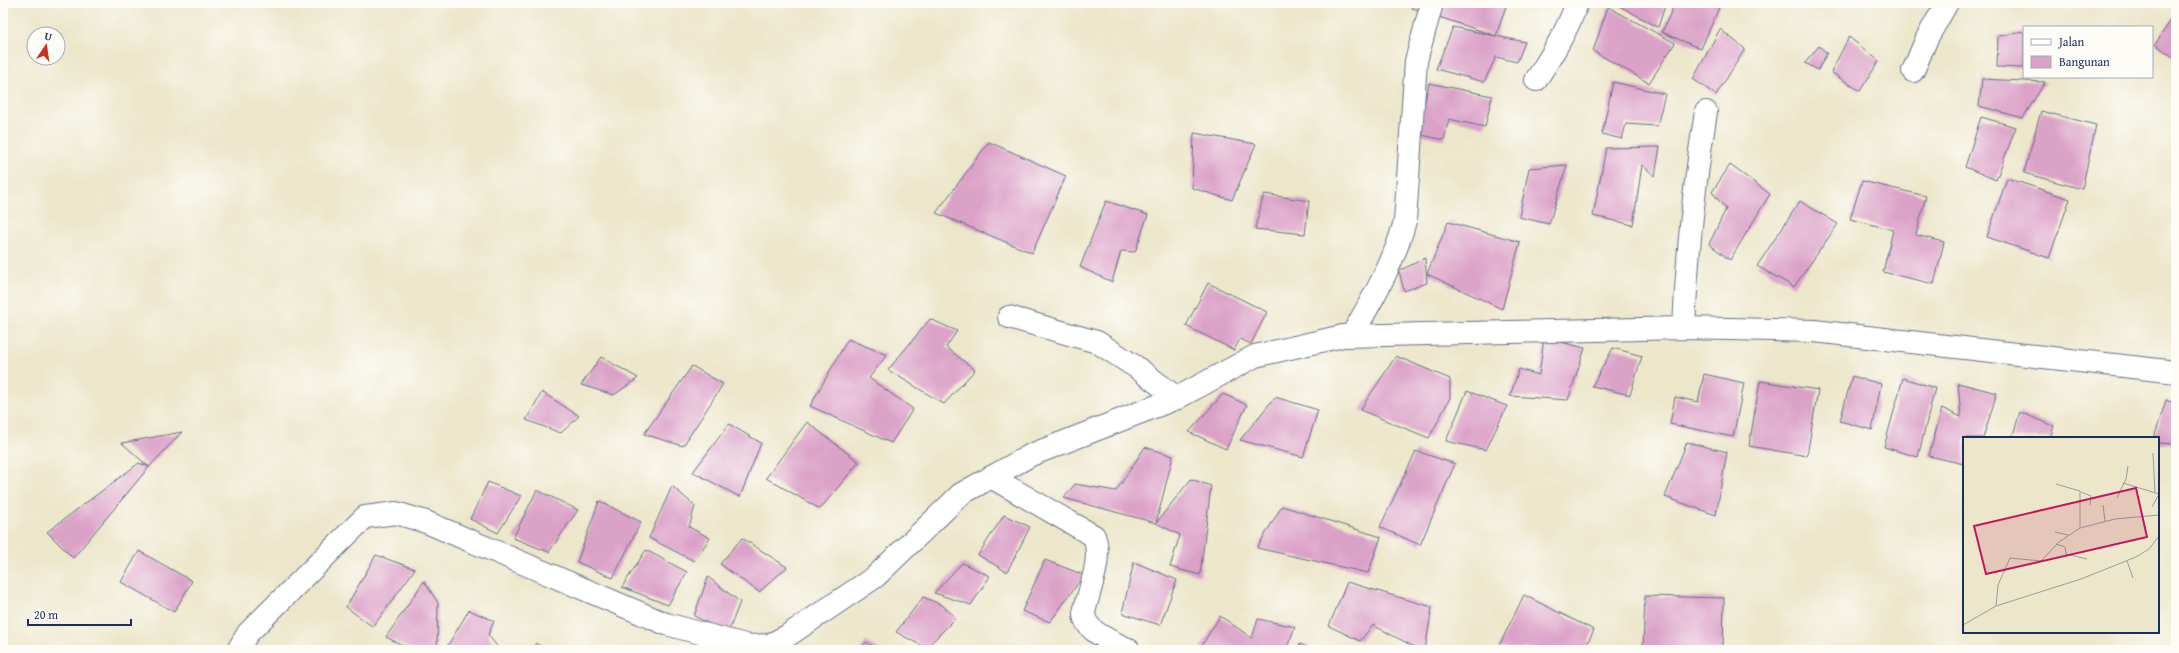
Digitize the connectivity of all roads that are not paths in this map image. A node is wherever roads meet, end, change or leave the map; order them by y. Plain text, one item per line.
1 (1432, 3) edge
2 (1577, 3) edge
3 (1947, 3) edge
4 (1913, 71) dead end
5 (1536, 80) dead end
6 (1706, 112) dead end
7 (1009, 318) dead end
8 (1684, 328) junction
9 (1352, 335) junction
10 (2176, 372) edge
11 (1177, 398) junction
12 (991, 477) junction
13 (238, 650) edge
14 (1129, 650) edge

1 - 9 street
2 - 5 street
3 - 4 street
6 - 8 street
7 - 11 street
8 - 9 street
8 - 10 street
9 - 11 street
11 - 12 street
12 - 13 street
12 - 14 street

